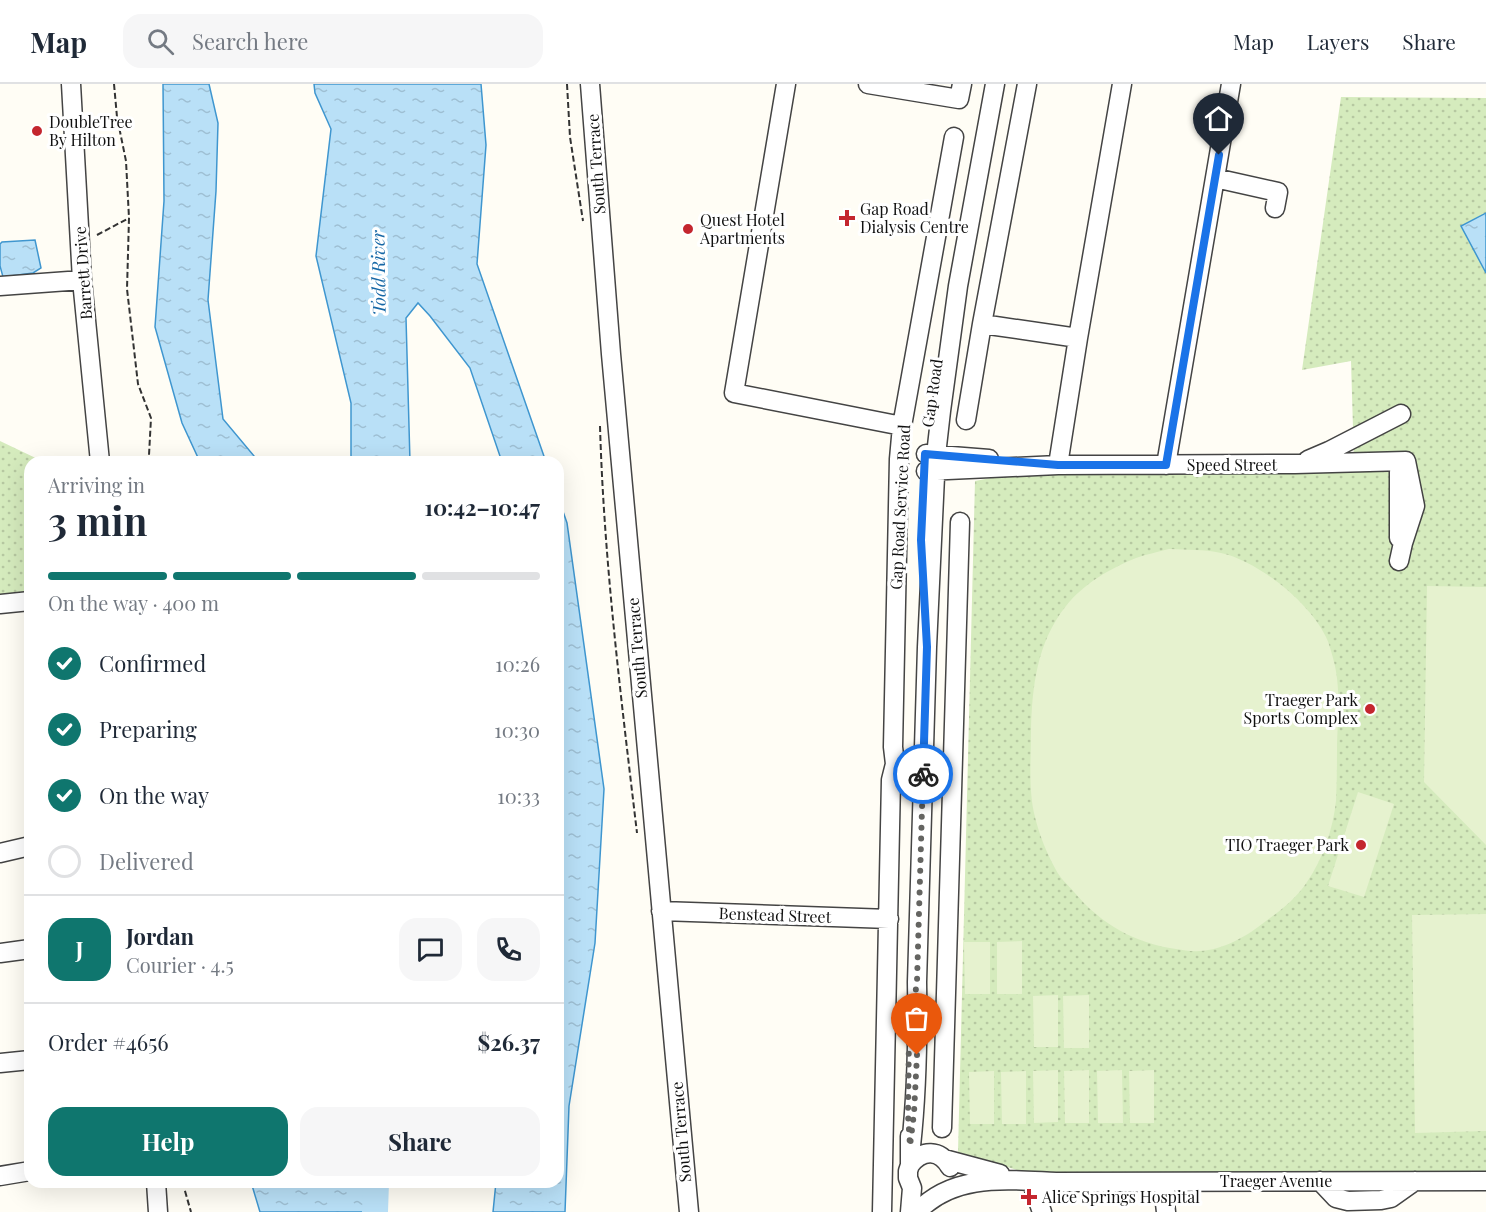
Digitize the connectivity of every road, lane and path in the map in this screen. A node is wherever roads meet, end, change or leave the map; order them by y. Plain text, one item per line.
1 (71, 84) edge
2 (114, 84) edge
3 (590, 84) edge
4 (786, 84) edge
5 (868, 84) edge
6 (995, 84) edge
7 (1027, 84) edge
8 (1122, 84) edge
9 (1231, 84) edge
10 (960, 92) edge
11 (983, 150) junction
12 (1215, 178) junction
13 (1275, 208) dead end
14 (129, 219) junction
15 (80, 240) junction
16 (959, 279) junction
17 (82, 280) junction
18 (0, 286) edge
19 (989, 286) junction
20 (982, 324) junction
21 (1078, 338) junction
22 (1401, 414) dead end
23 (966, 420) dead end
24 (902, 426) junction
25 (99, 456) edge
26 (149, 456) edge
27 (1403, 461) dead end
28 (930, 462) junction
29 (1295, 464) junction
30 (1058, 465) junction
31 (1166, 465) junction
32 (960, 522) dead end
33 (24, 602) edge
34 (0, 604) edge
35 (890, 808) junction
36 (922, 809) junction
37 (24, 847) edge
38 (0, 853) edge
39 (921, 854) junction
40 (950, 854) junction
41 (661, 911) junction
42 (889, 919) junction
43 (24, 950) edge
44 (0, 953) edge
45 (917, 982) junction
46 (24, 1061) edge
47 (0, 1063) edge
48 (914, 1113) junction
49 (942, 1128) dead end
50 (910, 1146) junction
51 (939, 1156) junction
52 (910, 1164) junction
53 (24, 1172) edge
54 (0, 1176) edge
55 (1031, 1181) junction
56 (1486, 1181) edge
57 (1165, 1182) junction
58 (156, 1188) edge
59 (185, 1188) edge
60 (912, 1188) junction
61 (940, 1194) junction
62 (158, 1212) edge
63 (191, 1212) edge
64 (689, 1212) edge
65 (882, 1212) edge
66 (910, 1212) edge
67 (917, 1212) edge
68 (1042, 1212) edge
69 (1166, 1212) edge

1 - 15 street, Barrett Drive
2 - 14 path
3 - 41 street, South Terrace
4 - 24 street
5 - 10 street
6 - 11 street, Gap Road
7 - 19 street
8 - 21 street
9 - 12 street
11 - 16 street, Gap Road
11 - 24 street, Gap Road Service Road
12 - 13 street
12 - 31 street
14 - 15 path
14 - 26 path
15 - 17 street, Barrett Drive
16 - 19 street
16 - 28 street, Gap Road
17 - 18 street
17 - 25 street, Barrett Drive
19 - 20 street
20 - 21 street
20 - 23 street
21 - 30 street
22 - 29 street
24 - 35 street, Gap Road Service Road
27 - 29 street, Speed Street
28 - 30 street, Speed Street
28 - 36 street, Gap Road
29 - 31 street, Speed Street
30 - 31 street, Speed Street
32 - 40 street
33 - 34 street
35 - 36 street
35 - 42 street, Gap Road Service Road
36 - 39 street, Gap Road
37 - 38 street
39 - 40 street
39 - 45 street, Gap Road
40 - 49 street
41 - 42 street, Benstead Street
41 - 64 street, South Terrace
42 - 65 street, Gap Road Service Road
43 - 44 street
45 - 48 street, Gap Road
45 - 50 street, Gap Road
46 - 47 street
48 - 50 street, Gap Road
48 - 51 street
50 - 52 street, Gap Road
51 - 52 street
51 - 55 street, Traeger Avenue
51 - 61 street
52 - 60 street, Gap Road
53 - 54 street
55 - 57 street, Traeger Avenue
55 - 61 street, Traeger Avenue
55 - 68 street
56 - 57 street, Traeger Avenue
57 - 69 street
58 - 62 street
59 - 63 path
60 - 61 street
60 - 66 street, Gap Road
61 - 67 street, Traeger Avenue

